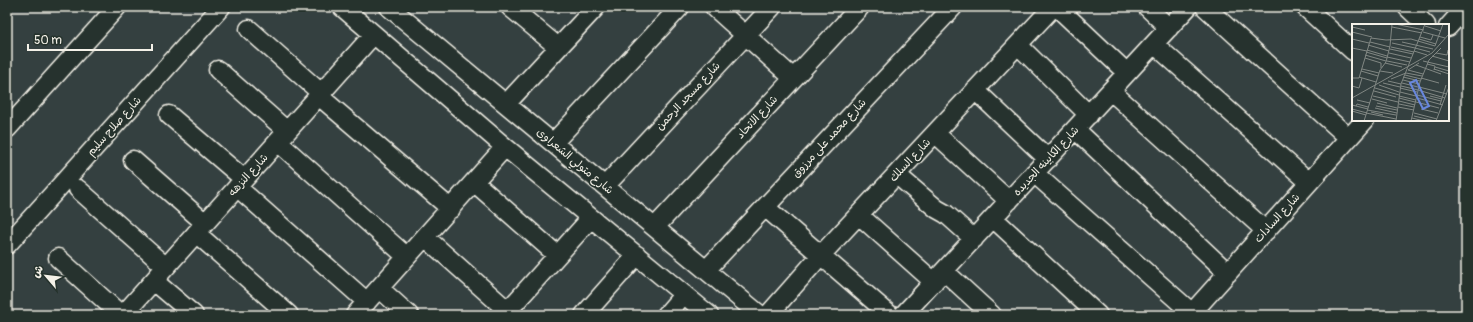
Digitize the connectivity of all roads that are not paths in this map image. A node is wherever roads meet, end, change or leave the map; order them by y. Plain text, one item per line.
1 (117, 7) edge
2 (221, 7) edge
3 (342, 7) edge
4 (389, 7) edge
5 (510, 7) edge
6 (596, 7) edge
7 (680, 7) edge
8 (714, 7) edge
9 (772, 7) edge
10 (860, 7) edge
11 (953, 7) edge
12 (1053, 7) edge
13 (1057, 7) edge
14 (1147, 7) edge
15 (1188, 7) edge
16 (1205, 7) edge
17 (1305, 7) edge
18 (1407, 7) edge
19 (1466, 7) edge
20 (1425, 24) edge
21 (1449, 26) edge
22 (1169, 28) junction
23 (249, 29) dead end
24 (372, 35) junction
25 (746, 35) junction
26 (1154, 44) junction
27 (1018, 45) junction
28 (558, 47) junction
29 (1352, 50) edge
30 (218, 70) dead end
31 (1127, 73) junction
32 (794, 78) junction
33 (975, 90) junction
34 (1111, 91) junction
35 (320, 94) junction
36 (506, 104) junction
37 (169, 115) dead end
38 (1089, 115) junction
39 (1364, 121) edge
40 (8, 124) edge
41 (1075, 130) junction
42 (935, 133) junction
43 (282, 136) junction
44 (1349, 138) junction
45 (553, 143) junction
46 (505, 147) junction
47 (1048, 159) junction
48 (133, 160) dead end
49 (1034, 173) junction
50 (897, 175) junction
51 (474, 182) junction
52 (1309, 182) junction
53 (240, 183) junction
54 (605, 186) junction
55 (78, 189) dead end
56 (1009, 201) junction
57 (765, 207) junction
58 (450, 208) junction
59 (859, 215) junction
60 (591, 218) junction
61 (993, 218) junction
62 (655, 227) junction
63 (200, 228) junction
64 (1266, 230) junction
65 (425, 237) junction
66 (974, 239) junction
67 (7, 245) edge
68 (637, 255) junction
69 (821, 255) junction
70 (557, 256) junction
71 (407, 257) junction
72 (58, 258) dead end
73 (166, 266) junction
74 (706, 270) junction
75 (1228, 272) junction
76 (939, 276) junction
77 (154, 280) junction
78 (379, 288) junction
79 (684, 294) junction
80 (361, 308) edge
81 (506, 313) edge
82 (1191, 314) edge
83 (122, 315) edge
84 (194, 315) edge
85 (289, 315) edge
86 (409, 315) edge
87 (584, 315) edge
88 (666, 315) edge
89 (709, 315) edge
90 (760, 315) edge
91 (768, 315) edge
92 (890, 315) edge
93 (903, 315) edge
94 (992, 315) edge
95 (1098, 315) edge

1 - 40 street
2 - 67 street, شارع صلاح سليم
3 - 24 street
4 - 36 street, شارع متولي الشعراوى
5 - 28 street
6 - 28 street
7 - 45 street
8 - 25 street
9 - 25 street, شارع مسجد الرحمن
10 - 32 street, شارع الاتحاد
11 - 57 street, شارع محمد على مرزوق
12 - 27 street, شارع السلك
13 - 31 street
14 - 22 street
15 - 22 street, شارع الكابينه الجديده
16 - 44 street
17 - 29 street
18 - 20 street
19 - 21 street
22 - 26 street, شارع الكابينه الجديده
23 - 35 street
24 - 35 street, شارع النزهه
24 - 46 street
25 - 32 street
25 - 54 street, شارع مسجد الرحمن
26 - 31 street, شارع الكابينه الجديده
26 - 52 street
27 - 33 street, شارع السلك
27 - 38 street
28 - 36 street
30 - 43 street
31 - 34 street, شارع الكابينه الجديده
32 - 62 street, شارع الاتحاد
33 - 42 street, شارع السلك
33 - 47 street
34 - 38 street, شارع الكابينه الجديده
34 - 64 street
35 - 43 street, شارع النزهه
35 - 58 street
36 - 45 street, شارع متولي الشعراوى
37 - 53 street
38 - 41 street, شارع الكابينه الجديده
39 - 44 street, شارع السادات
41 - 47 street, شارع الكابينه الجديده
41 - 75 street
42 - 50 street, شارع السلك
42 - 56 street
43 - 53 street, شارع النزهه
43 - 71 street
44 - 52 street, شارع السادات
45 - 54 street, شارع متولي الشعراوى
46 - 51 street
46 - 60 street
47 - 49 street, شارع الكابينه الجديده
48 - 63 street
49 - 56 street, شارع الكابينه الجديده
49 - 82 street
50 - 59 street, شارع السلك
50 - 66 street
51 - 58 street
51 - 70 street
52 - 64 street, شارع السادات
53 - 63 street, شارع النزهه
53 - 80 street
54 - 62 street, شارع متولي الشعراوى
55 - 73 street
56 - 61 street, شارع الكابينه الجديده
57 - 69 street
57 - 74 street, شارع محمد على مرزوق
58 - 65 street
59 - 69 street, شارع السلك
59 - 76 street
60 - 68 street
60 - 70 street
61 - 66 street, شارع الكابينه الجديده
61 - 95 street
62 - 74 street, شارع متولي الشعراوى
63 - 73 street, شارع النزهه
63 - 85 street
64 - 75 street, شارع السادات
65 - 71 street
65 - 81 street
66 - 76 street, شارع الكابينه الجديده
68 - 79 street
68 - 87 street
69 - 91 street, شارع السلك
69 - 92 street
70 - 81 street
71 - 78 street
72 - 83 street
73 - 77 street, شارع النزهه
74 - 90 street, شارع متولي الشعراوى
75 - 82 street, شارع السادات
76 - 93 street, شارع الكابينه الجديده
76 - 94 street
77 - 83 street, شارع النزهه
77 - 84 street
78 - 80 street
78 - 86 street
79 - 88 street
79 - 89 street

